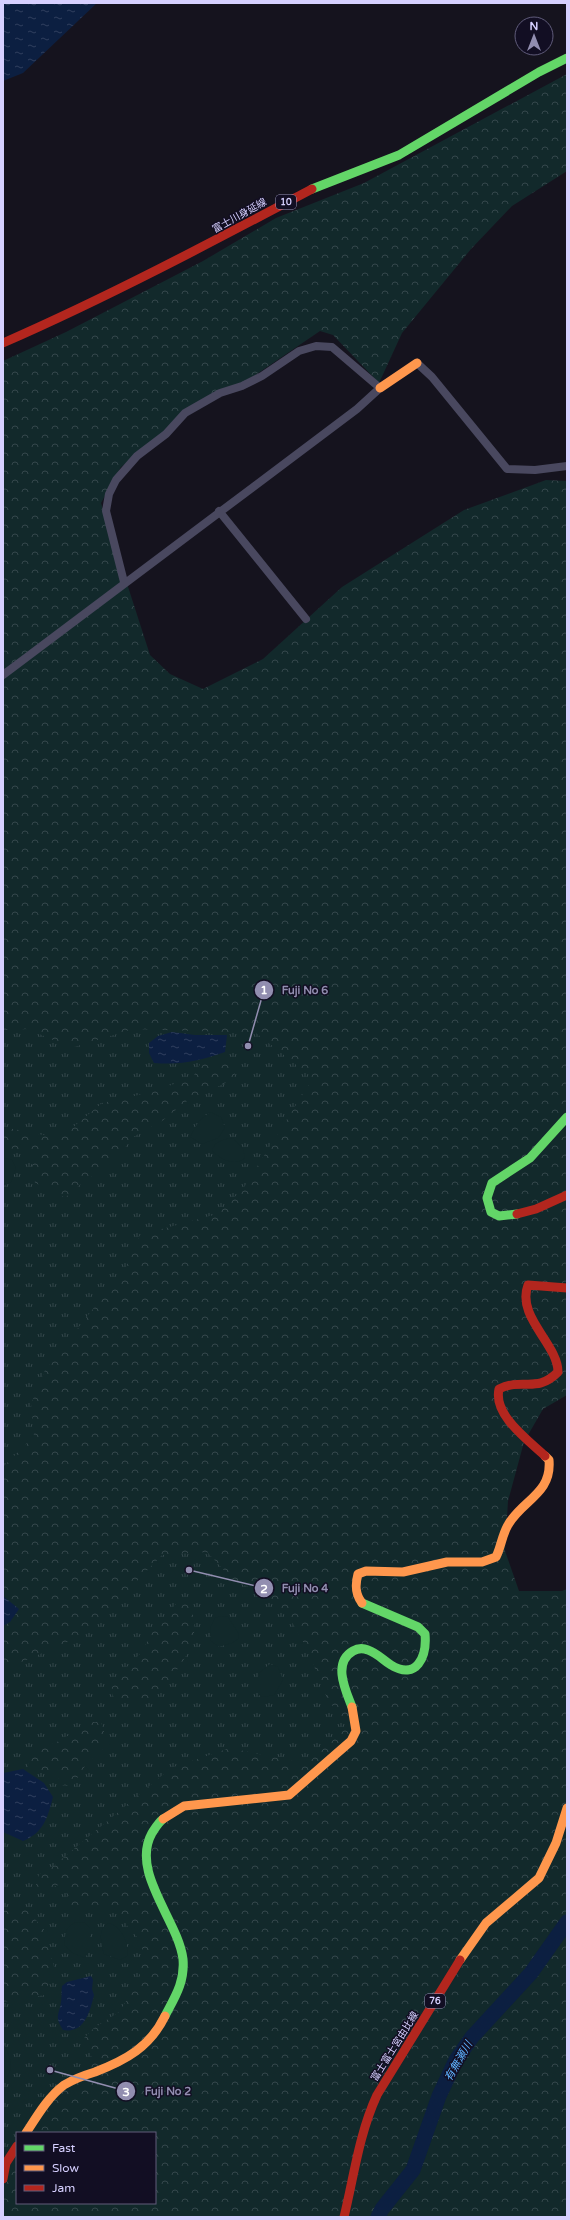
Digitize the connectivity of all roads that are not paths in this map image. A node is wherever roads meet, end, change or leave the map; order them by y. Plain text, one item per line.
1 (567, 58) edge
2 (3, 343) edge
3 (416, 363) joint
4 (380, 388) junction
5 (567, 466) edge
6 (219, 511) junction
7 (124, 582) junction
8 (306, 619) dead end
9 (3, 674) edge
10 (567, 1117) edge
11 (567, 1195) edge
12 (567, 1288) edge
13 (567, 1808) edge
14 (27, 2132) edge
15 (16, 2148) edge
16 (3, 2179) edge
17 (344, 2217) edge

1 - 2 street, 富士川身延線 / 10
3 - 4 street
3 - 5 street
4 - 6 street
4 - 7 street
6 - 7 street
6 - 8 street
7 - 9 street
10 - 11 street
12 - 14 street
13 - 17 street, 富士富士宮由比線 / 76
15 - 16 street

